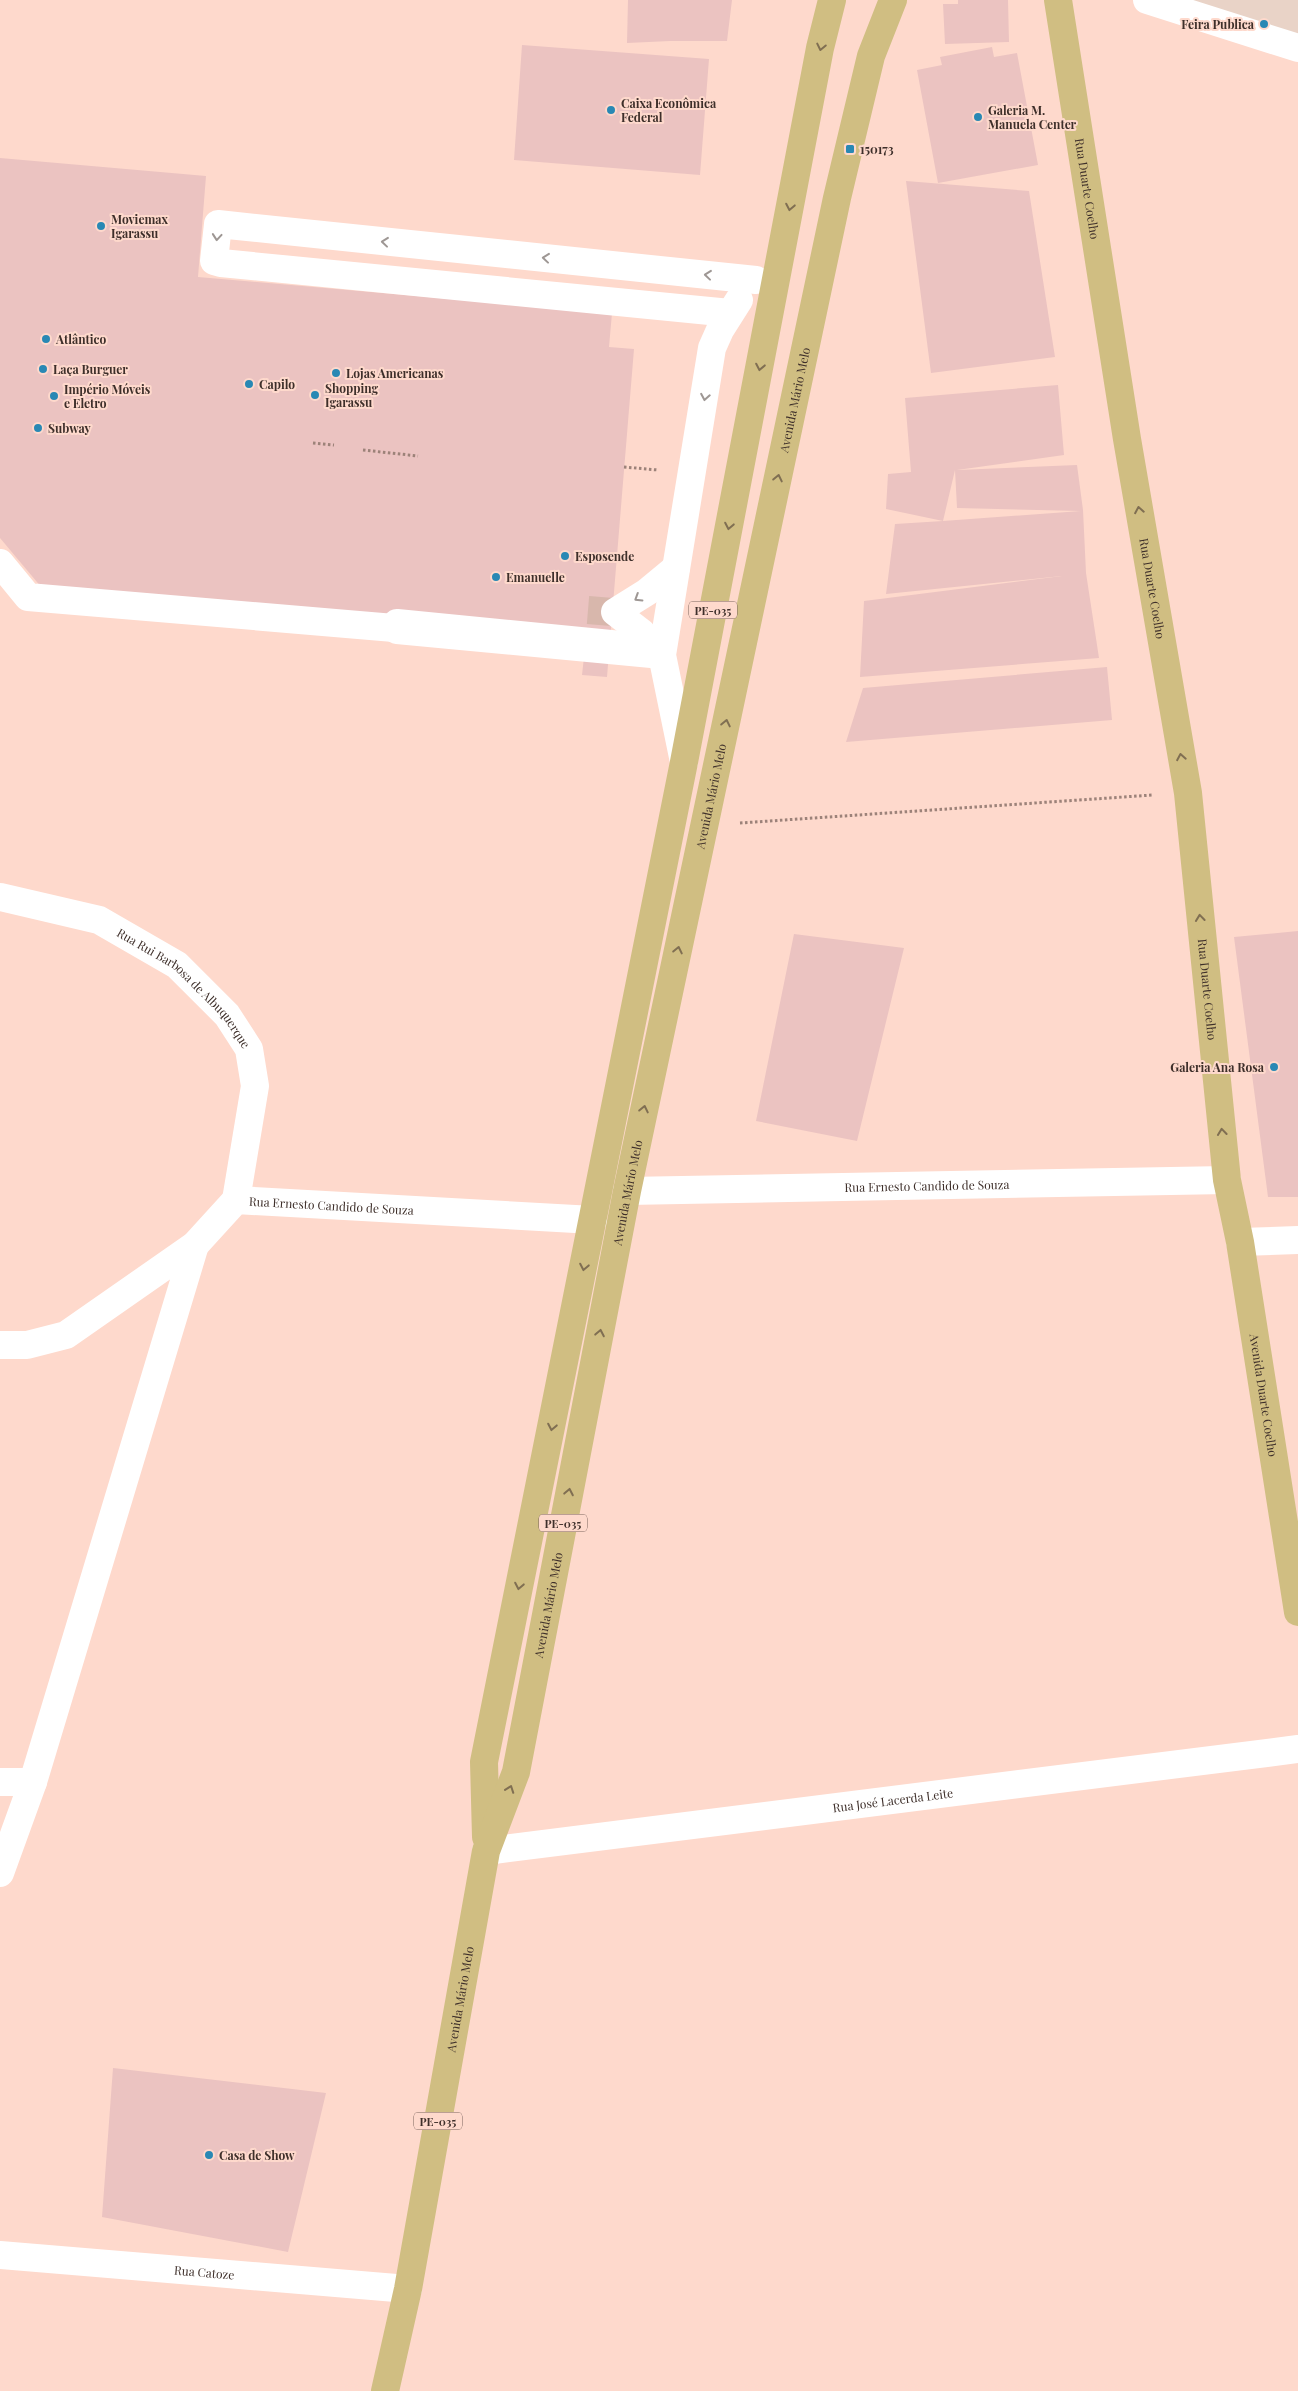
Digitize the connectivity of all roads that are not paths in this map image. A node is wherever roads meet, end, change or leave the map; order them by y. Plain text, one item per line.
1 (832, 0) edge
2 (893, 0) edge
3 (1058, 0) edge
4 (1147, 0) edge
5 (1298, 48) edge
6 (782, 250) junction
7 (756, 280) junction
8 (730, 313) junction
9 (0, 563) edge
10 (676, 568) junction
11 (662, 655) junction
12 (684, 762) junction
13 (0, 897) edge
14 (1227, 1180) junction
15 (627, 1191) junction
16 (236, 1200) junction
17 (593, 1220) junction
18 (1298, 1240) edge
19 (1240, 1242) junction
20 (195, 1245) junction
21 (0, 1344) edge
22 (1298, 1612) edge
23 (1298, 1749) edge
24 (0, 1782) edge
25 (33, 1782) junction
26 (486, 1851) junction
27 (0, 1873) edge
28 (0, 2255) edge
29 (408, 2289) junction
30 (385, 2391) edge

1 -> 6 main road, PE-035
15 -> 2 main road, Avenida Mário Melo / PE-035
14 -> 3 main road, Rua Duarte Coelho
4 - 5 street
6 - 7 street
6 -> 12 main road, PE-035
7 - 8 street
7 -> 8 street
8 -> 10 street
9 - 11 street
10 - 11 street
10 -> 11 street
11 - 12 street
12 - 17 main road, PE-035
13 - 16 street, Rua Rui Barbosa de Albuquerque
14 - 15 street, Rua Ernesto Candido de Souza
14 - 19 main road, Avenida Duarte Coelho
26 -> 15 main road, Avenida Mário Melo / PE-035
16 - 17 street, Rua Ernesto Candido de Souza
16 - 20 street, Rua Ernesto Candido de Souza
17 -> 26 main road, PE-035
18 - 19 street
19 - 22 main road, Avenida Duarte Coelho
20 - 21 street, Rua Ernesto Candido de Souza
20 - 25 street
23 - 26 street, Rua José Lacerda Leite
24 - 25 street
25 - 27 street
26 - 29 main road, Avenida Mário Melo / PE-035
28 - 29 street, Rua Catoze
29 - 30 main road, Avenida Mário Melo / PE-035

